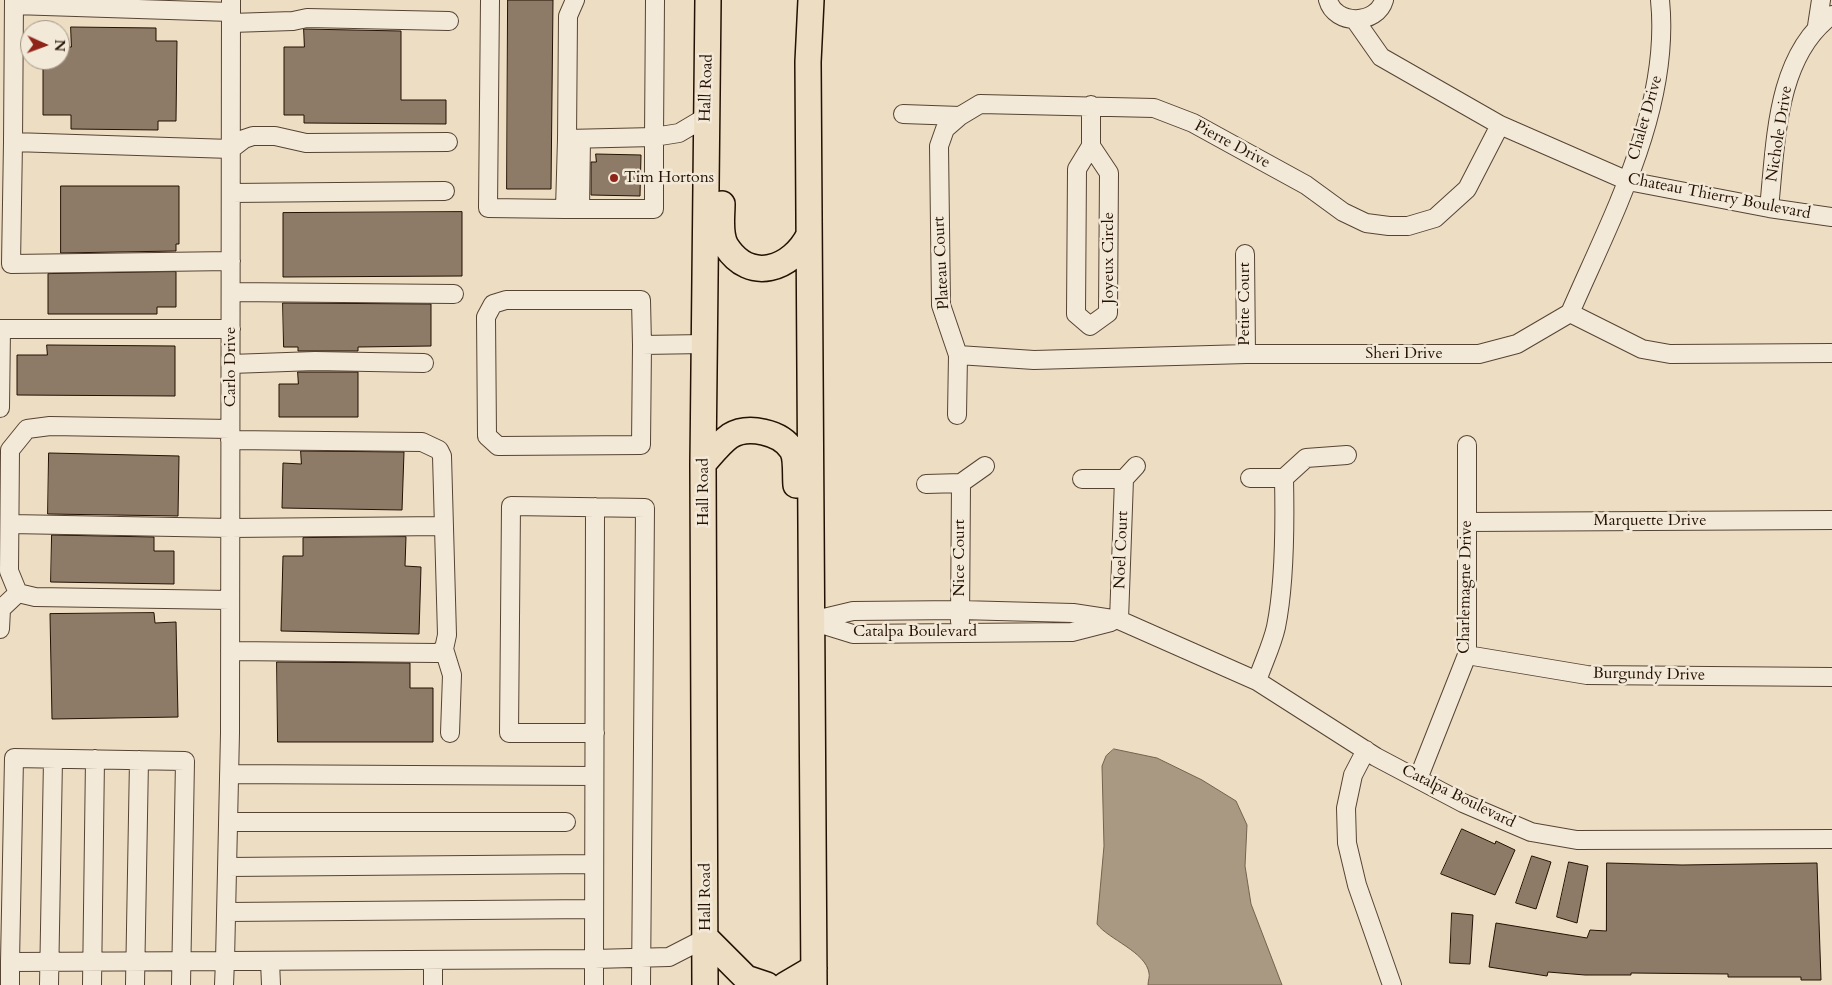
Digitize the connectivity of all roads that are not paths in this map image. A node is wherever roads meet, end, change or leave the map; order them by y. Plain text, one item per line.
1 (490, 0) edge
2 (575, 0) edge
3 (655, 0) edge
4 (708, 0) edge
5 (811, 0) edge
6 (1328, 0) edge
7 (1384, 0) edge
8 (1660, 0) edge
9 (1820, 0) edge
10 (14, 2) edge
11 (231, 12) edge
12 (1832, 15) edge
13 (1355, 20) junction
14 (449, 21) dead end
15 (1817, 26) junction
16 (709, 39) junction
17 (1091, 105) junction
18 (903, 114) dead end
19 (960, 116) junction
20 (706, 117) junction
21 (1500, 125) junction
22 (654, 137) junction
23 (574, 139) junction
24 (13, 142) junction
25 (448, 142) dead end
26 (1091, 146) junction
27 (231, 149) junction
28 (1628, 181) junction
29 (445, 191) dead end
30 (231, 193) junction
31 (1769, 208) junction
32 (573, 209) junction
33 (1832, 217) edge
34 (809, 235) junction
35 (1245, 254) dead end
36 (231, 261) junction
37 (231, 292) junction
38 (454, 294) dead end
39 (1570, 313) junction
40 (231, 329) junction
41 (704, 344) junction
42 (642, 345) junction
43 (1832, 353) edge
44 (1246, 354) junction
45 (958, 355) junction
46 (424, 363) dead end
47 (231, 364) junction
48 (0, 408) edge
49 (957, 414) dead end
50 (230, 435) junction
51 (1468, 445) dead end
52 (5, 446) edge
53 (1347, 455) dead end
54 (703, 464) junction
55 (985, 466) dead end
56 (1136, 466) dead end
57 (1250, 478) dead end
58 (1284, 478) junction
59 (1082, 479) dead end
60 (1124, 479) junction
61 (961, 483) junction
62 (926, 484) dead end
63 (596, 507) junction
64 (1832, 520) edge
65 (1467, 522) junction
66 (10, 524) junction
67 (444, 526) junction
68 (230, 528) junction
69 (18, 593) junction
70 (230, 600) junction
71 (960, 610) junction
72 (1119, 620) junction
73 (811, 621) junction
74 (0, 629) edge
75 (960, 632) junction
76 (444, 649) junction
77 (230, 651) junction
78 (1467, 655) junction
79 (1832, 677) edge
80 (1257, 681) junction
81 (450, 733) dead end
82 (594, 733) junction
83 (1366, 750) junction
84 (53, 759) junction
85 (96, 759) junction
86 (140, 760) junction
87 (229, 774) junction
88 (594, 776) junction
89 (1418, 779) junction
90 (228, 822) junction
91 (566, 822) dead end
92 (1832, 839) edge
93 (594, 864) junction
94 (227, 867) junction
95 (594, 909) junction
96 (226, 912) junction
97 (706, 938) junction
98 (594, 959) junction
99 (641, 959) junction
100 (434, 960) junction
101 (92, 961) junction
102 (135, 961) junction
103 (181, 961) junction
104 (225, 961) junction
105 (270, 961) junction
106 (10, 962) junction
107 (49, 962) junction
108 (814, 977) edge
109 (10, 985) edge
110 (49, 985) edge
111 (92, 985) edge
112 (135, 985) edge
113 (180, 985) edge
114 (224, 985) edge
115 (271, 985) edge
116 (433, 985) edge
117 (594, 985) edge
118 (641, 985) edge
119 (705, 985) edge
120 (767, 985) edge
121 (785, 985) edge
122 (1392, 985) edge

1 - 32 street
2 - 23 street
3 - 22 street
4 - 16 highway, Hall Road
5 - 34 highway
6 - 13 street
7 - 13 street
8 - 28 street, Chalet Drive
9 - 15 street
10 - 11 street
10 - 24 street
11 - 14 street
11 - 27 street, Carlo Drive
12 - 15 street, Nichole Drive
13 - 21 street, Chateau Thierry Boulevard
15 - 31 street, Nichole Drive
16 - 20 highway, Hall Road
16 - 34 highway
17 - 19 street, Pierre Drive
17 - 21 street, Pierre Drive
17 - 26 street, Joyeux Circle
18 - 19 street
19 - 45 street, Plateau Court
20 - 22 street
20 - 41 highway, Hall Road
21 - 28 street, Chateau Thierry Boulevard
22 - 23 street
22 - 32 street
23 - 32 street
24 - 27 street
24 - 36 street
25 - 27 street
26 - 26 street, Joyeux Circle
27 - 30 street, Carlo Drive
28 - 31 street, Chateau Thierry Boulevard
28 - 39 street, Chalet Drive
29 - 30 street
30 - 36 street, Carlo Drive
31 - 33 street, Chateau Thierry Boulevard
34 - 73 highway
35 - 44 street, Petite Court
36 - 37 street, Carlo Drive
37 - 38 street
37 - 40 street, Carlo Drive
39 - 43 street
39 - 44 street, Sheri Drive
40 - 47 street, Carlo Drive
40 - 48 street
41 - 42 street
41 - 54 highway, Hall Road
42 - 42 street
44 - 45 street, Sheri Drive
45 - 49 street, Plateau Court
46 - 47 street
47 - 50 street, Carlo Drive
50 - 52 street
50 - 67 street
50 - 68 street, Carlo Drive
51 - 65 street, Charlemagne Drive
52 - 66 street
53 - 58 street
54 - 73 highway
54 - 97 highway, Hall Road
55 - 61 street
56 - 60 street
57 - 58 street
58 - 80 street
59 - 60 street
60 - 72 street, Noel Court
61 - 62 street
61 - 71 street, Nice Court
63 - 82 street
63 - 82 street
63 - 99 street
64 - 65 street, Marquette Drive
65 - 78 street, Charlemagne Drive
66 - 68 street
66 - 69 street
67 - 68 street
67 - 76 street
68 - 70 street, Carlo Drive
69 - 70 street
69 - 74 street
70 - 77 street, Carlo Drive
71 - 72 street, Catalpa Boulevard
71 - 73 street, Catalpa Boulevard
71 - 75 street, Nice Court
72 - 75 street, Catalpa Boulevard
72 - 80 street, Catalpa Boulevard
73 - 75 street, Catalpa Boulevard
73 - 108 highway
76 - 77 street
76 - 81 street
77 - 87 street, Carlo Drive
78 - 79 street, Burgundy Drive
78 - 89 street, Charlemagne Drive
80 - 83 street, Catalpa Boulevard
82 - 88 street
83 - 89 street, Catalpa Boulevard
83 - 122 street
84 - 85 street
84 - 106 street
84 - 107 street
85 - 86 street
85 - 101 street
86 - 102 street
86 - 103 street
87 - 88 street
87 - 90 street, Carlo Drive
88 - 93 street
89 - 92 street, Catalpa Boulevard
90 - 91 street
90 - 94 street, Carlo Drive
93 - 94 street
93 - 95 street
94 - 96 street, Carlo Drive
95 - 96 street
95 - 98 street
96 - 104 street, Carlo Drive
97 - 99 street
97 - 119 highway, Hall Road
97 - 120 highway
98 - 99 street
98 - 100 street
98 - 117 street
99 - 118 street
100 - 105 street
100 - 116 street
101 - 102 street
101 - 107 street
101 - 111 street
102 - 103 street
102 - 112 street
103 - 104 street
103 - 113 street
104 - 105 street
104 - 114 street, Carlo Drive
105 - 115 street
106 - 107 street
106 - 109 street
107 - 110 street
108 - 121 highway

